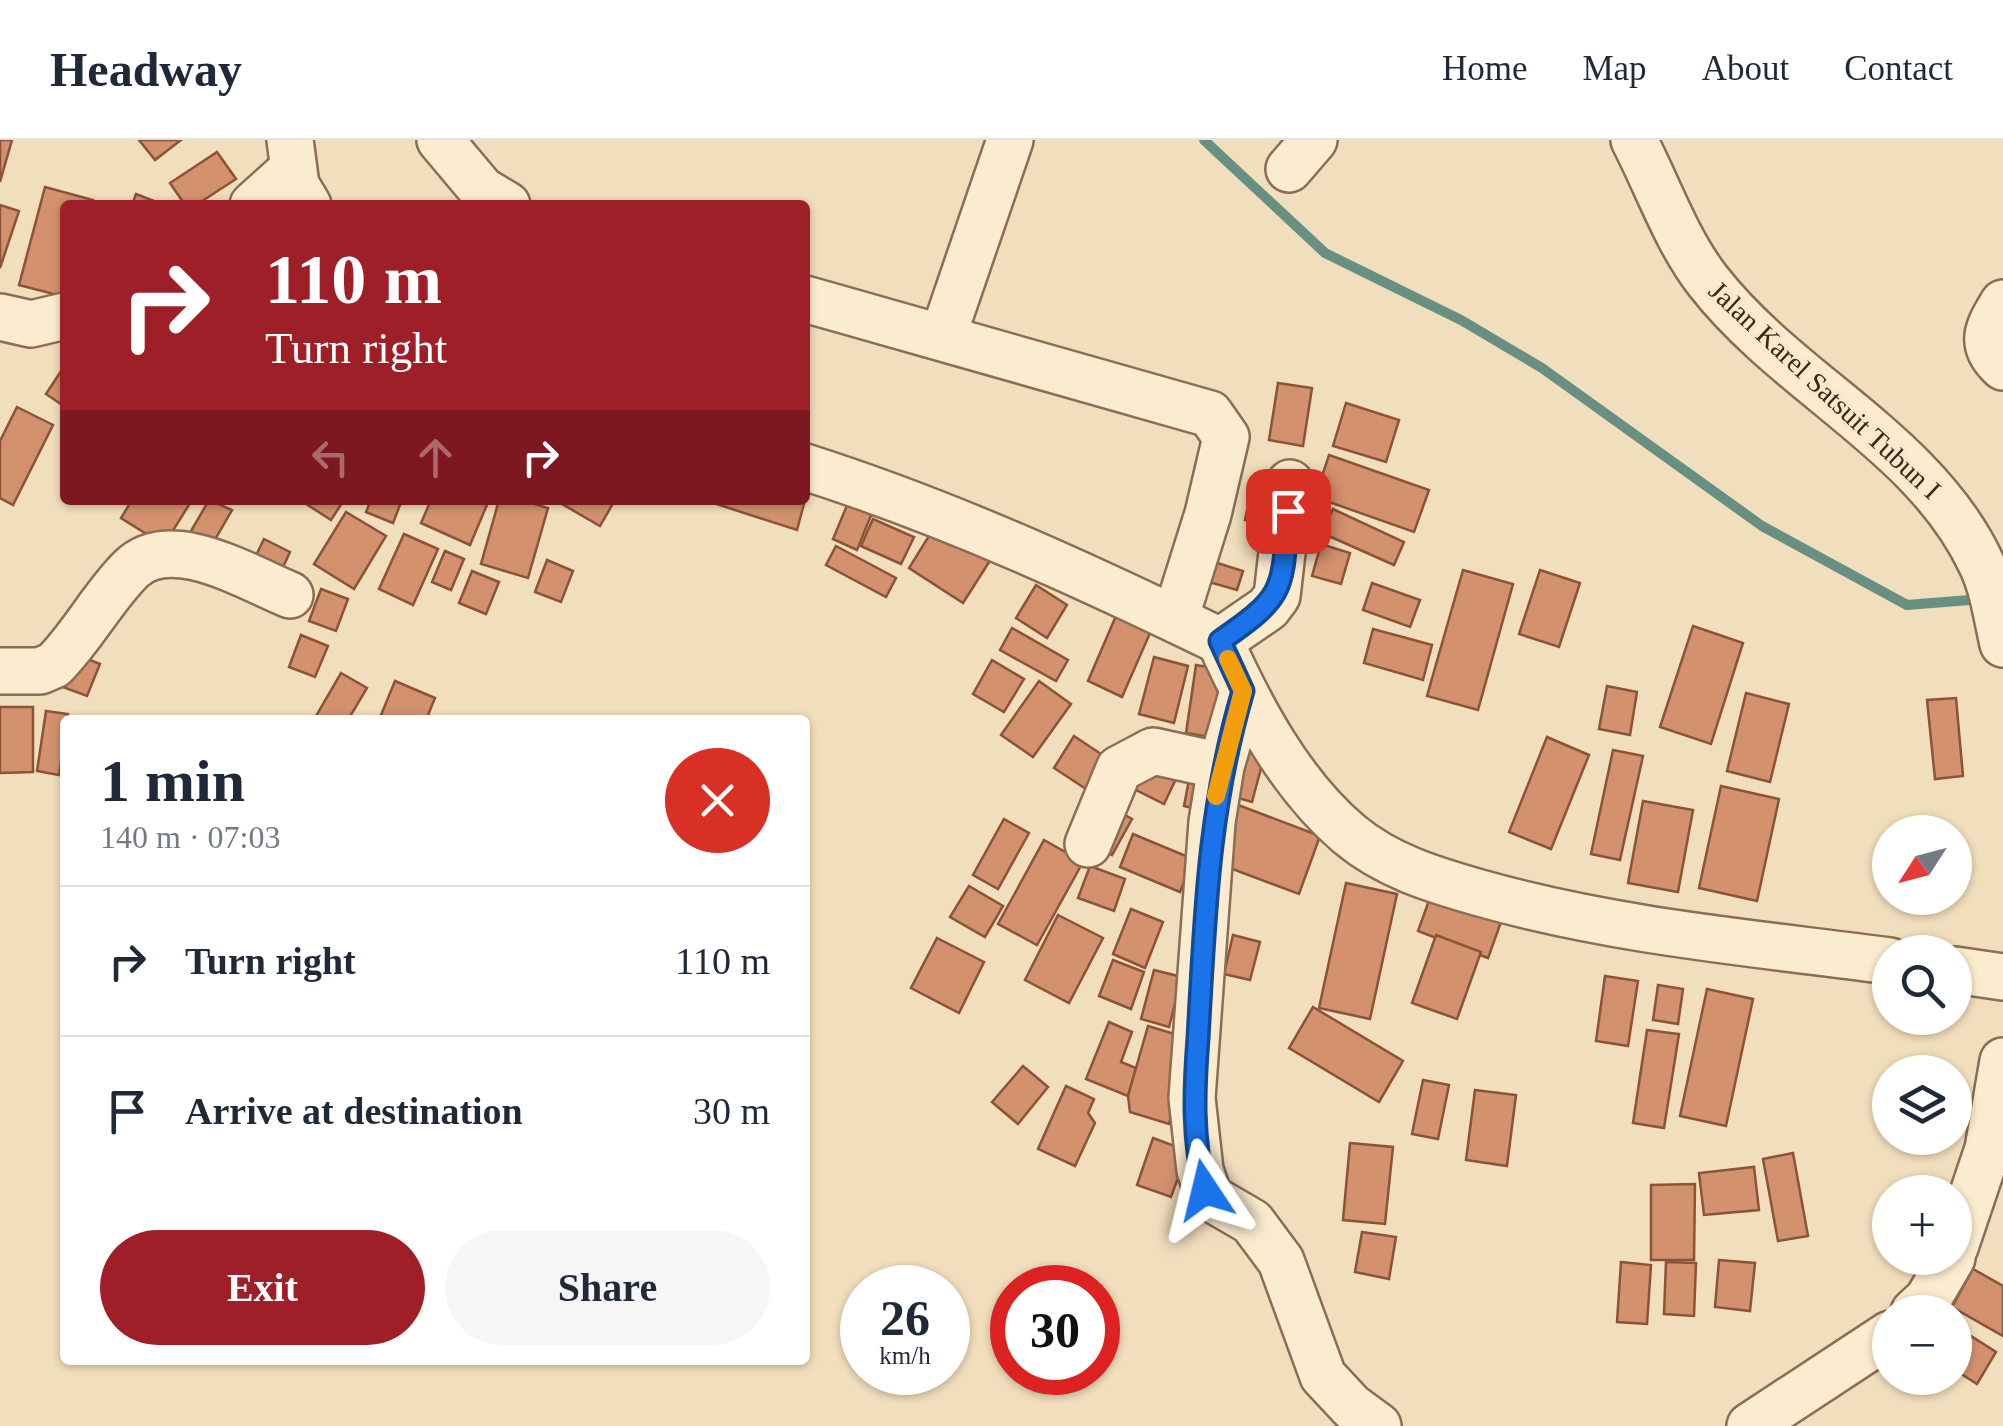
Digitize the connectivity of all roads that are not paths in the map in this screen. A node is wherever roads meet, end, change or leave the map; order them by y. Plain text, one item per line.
1 (440, 140) edge
2 (1010, 140) edge
3 (1634, 140) edge
4 (297, 171) edge
5 (259, 200) edge
6 (499, 200) edge
7 (810, 300) edge
8 (2003, 302) edge
9 (0, 317) edge
10 (60, 317) edge
11 (943, 336) junction
12 (2003, 367) edge
13 (810, 468) edge
14 (1290, 483) dead end
15 (1987, 554) edge
16 (290, 595) dead end
17 (1175, 619) junction
18 (2000, 631) edge
19 (1220, 641) junction
20 (0, 671) edge
21 (1243, 691) junction
22 (1221, 766) junction
23 (1088, 844) dead end
24 (1872, 959) edge
25 (1972, 972) edge
26 (2003, 976) edge
27 (2003, 1061) edge
28 (1972, 1197) edge
29 (1872, 1346) edge
30 (1378, 1426) edge
31 (1750, 1426) edge

1 - 6 street
2 - 11 street
3 - 15 street, Jalan Karel Satsuit Tubun I
4 - 5 street
7 - 11 street
8 - 12 street
9 - 10 street
11 - 17 street
13 - 17 street
14 - 19 street
15 - 18 street, Jalan Karel Satsuit Tubun I
16 - 20 street
17 - 19 street
19 - 21 street
21 - 22 street
21 - 24 street
22 - 23 street
22 - 30 street
25 - 26 street
27 - 28 street
29 - 31 street

